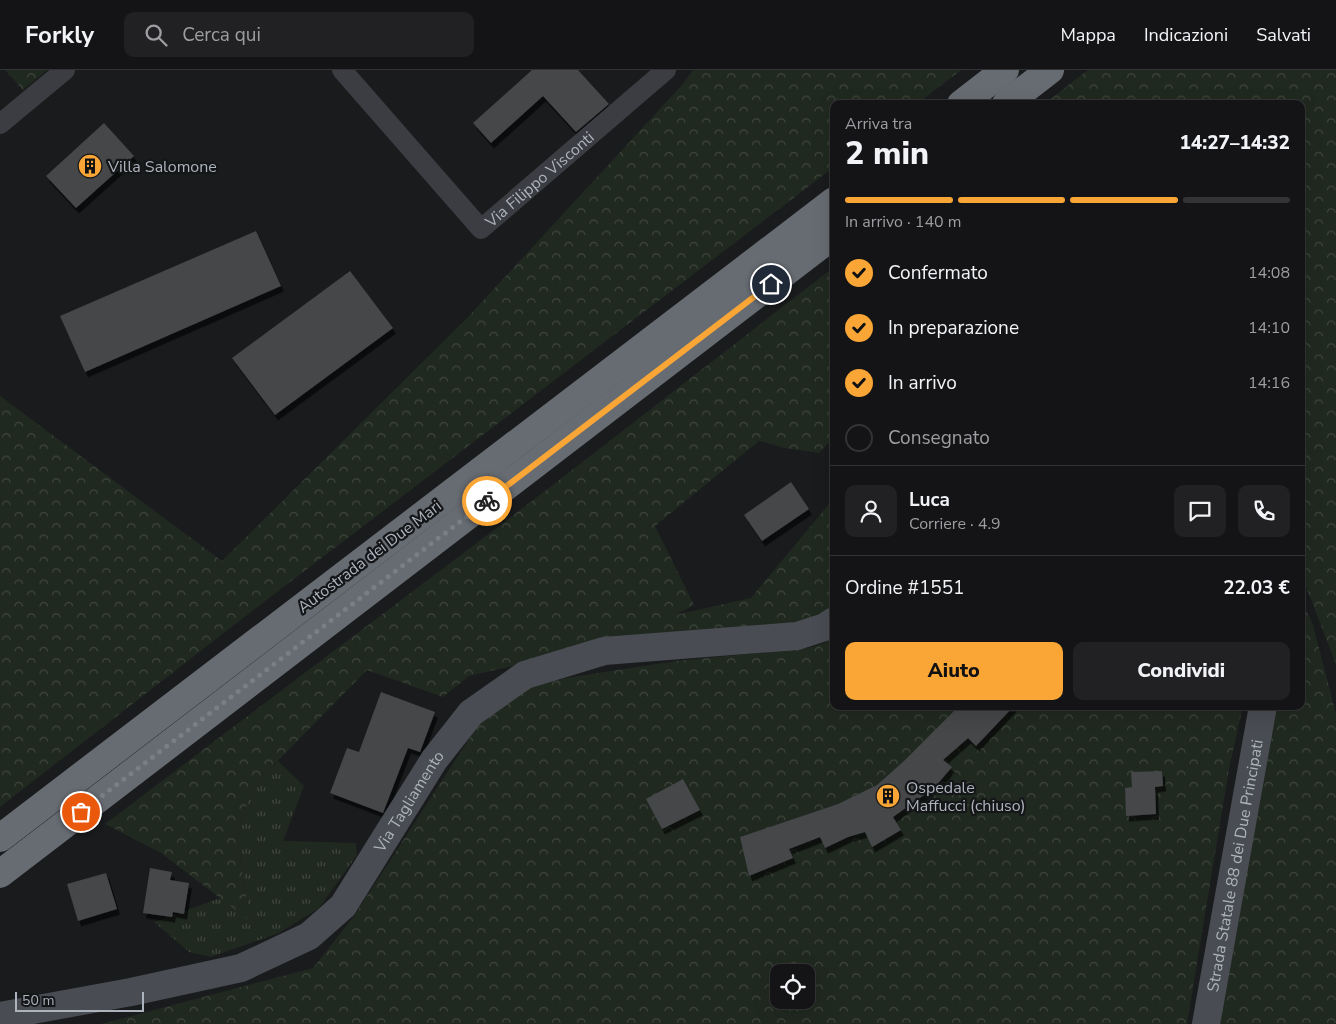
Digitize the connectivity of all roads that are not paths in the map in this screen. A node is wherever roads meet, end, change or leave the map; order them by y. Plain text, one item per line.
1 (66, 70) edge
2 (342, 70) edge
3 (666, 70) edge
4 (1005, 70) edge
5 (1050, 70) edge
6 (966, 100) edge
7 (1011, 100) edge
8 (0, 124) edge
9 (830, 204) edge
10 (830, 239) edge
11 (830, 624) edge
12 (1262, 710) edge
13 (0, 838) edge
14 (0, 874) edge
15 (0, 1016) edge
16 (1206, 1024) edge

1 - 8 street
2 - 3 street, Via Filippo Visconti
4 - 6 highway
5 - 7 highway
9 - 13 highway, Autostrada dei Due Mari
10 - 14 highway, Autostrada dei Due Mari
11 - 15 main road, Via Tagliamento
12 - 16 main road, Strada Statale 88 dei Due Principati

